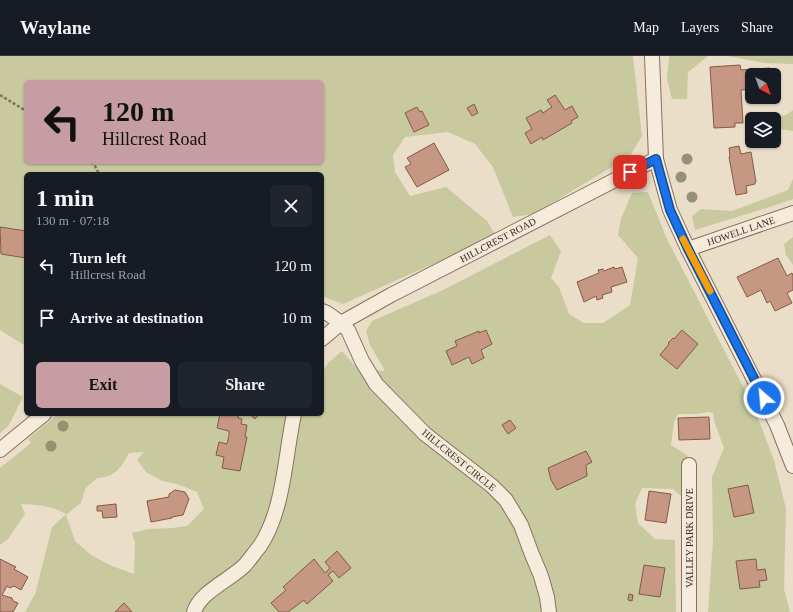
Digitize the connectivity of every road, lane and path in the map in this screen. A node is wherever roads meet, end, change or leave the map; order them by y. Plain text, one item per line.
1 (652, 56) edge
2 (0, 95) edge
3 (24, 110) edge
4 (656, 159) junction
5 (793, 213) edge
6 (688, 249) junction
7 (324, 312) edge
8 (341, 323) junction
9 (324, 337) edge
10 (42, 416) edge
11 (294, 416) edge
12 (0, 450) edge
13 (689, 465) dead end
14 (793, 466) edge
15 (194, 612) edge
16 (549, 612) edge
17 (689, 612) edge

1 - 4 street
2 - 3 path
4 - 6 street
4 - 8 street, HILLCREST ROAD
5 - 6 street, HOWELL LANE
6 - 14 street
7 - 8 street, HILLCREST CIRCLE
8 - 9 street
8 - 16 street, HILLCREST CIRCLE
10 - 12 street
11 - 15 street
13 - 17 street, VALLEY PARK DRIVE

